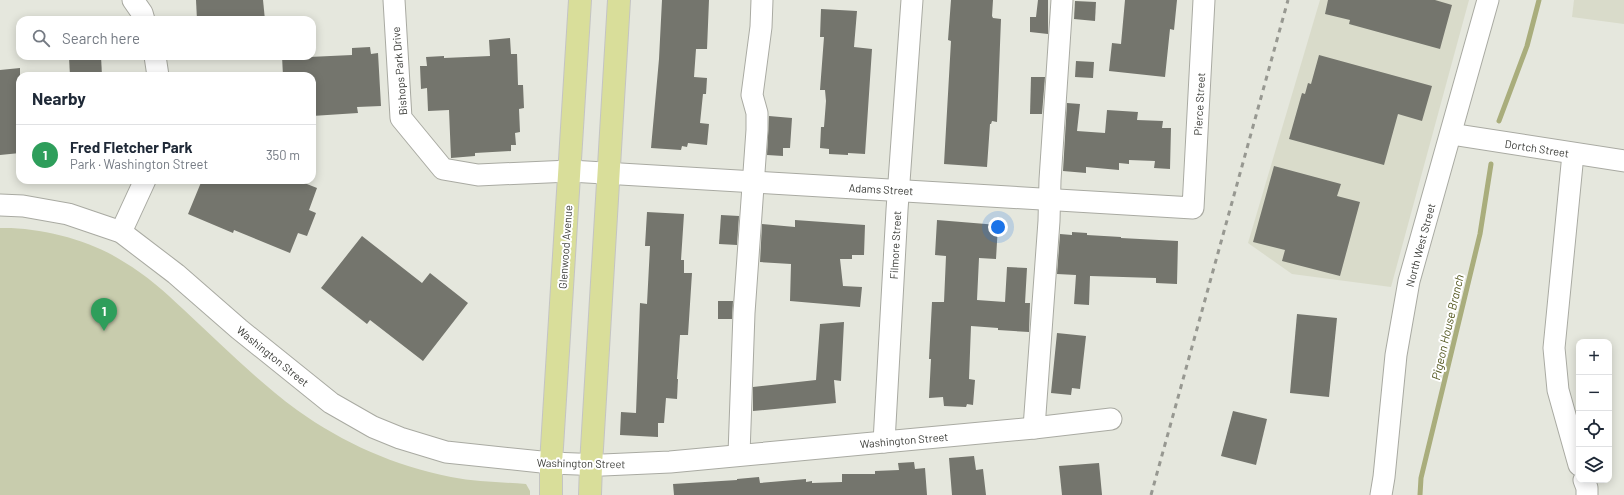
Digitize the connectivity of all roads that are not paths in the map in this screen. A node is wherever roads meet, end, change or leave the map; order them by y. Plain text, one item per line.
1 (133, 0) edge
2 (394, 0) edge
3 (580, 0) edge
4 (619, 0) edge
5 (762, 0) edge
6 (912, 0) edge
7 (1062, 0) edge
8 (1204, 0) edge
9 (1488, 0) edge
10 (143, 16) edge
11 (156, 60) edge
12 (157, 72) edge
13 (1451, 134) junction
14 (1573, 154) junction
15 (1624, 161) edge
16 (570, 171) junction
17 (608, 174) junction
18 (752, 183) junction
19 (143, 184) edge
20 (898, 190) junction
21 (1049, 198) junction
22 (0, 205) edge
23 (1193, 208) joint
24 (120, 232) junction
25 (1111, 419) dead end
26 (1034, 428) junction
27 (884, 442) junction
28 (739, 454) junction
29 (1576, 454) edge
30 (551, 463) junction
31 (590, 465) junction
32 (1585, 483) edge
33 (551, 495) edge
34 (590, 495) edge
35 (1381, 495) edge
36 (1587, 495) edge

1 - 10 street
2 - 16 street, Bishops Park Drive
3 - 16 main road, Glenwood Avenue
4 - 17 main road
5 - 18 street
6 - 20 street, Filmore Street
7 - 21 street
8 - 23 street, Pierce Street
9 - 13 street, North West Street
11 - 12 street
13 - 14 street, Dortch Street
13 - 35 street, North West Street
14 - 15 street, Dortch Street
14 - 29 street
16 - 17 street, Adams Street
16 - 30 main road, Glenwood Avenue
17 - 18 street, Adams Street
17 - 31 main road
18 - 20 street, Adams Street
18 - 28 street
19 - 24 street
20 - 21 street, Adams Street
20 - 27 street, Filmore Street
21 - 23 street, Adams Street
21 - 26 street
22 - 24 street, Washington Street
24 - 30 street, Washington Street
25 - 26 street, Washington Street
26 - 27 street, Washington Street
27 - 28 street, Washington Street
28 - 31 street, Washington Street
30 - 31 street, Washington Street
30 - 33 main road, Glenwood Avenue
31 - 34 main road
32 - 36 street

